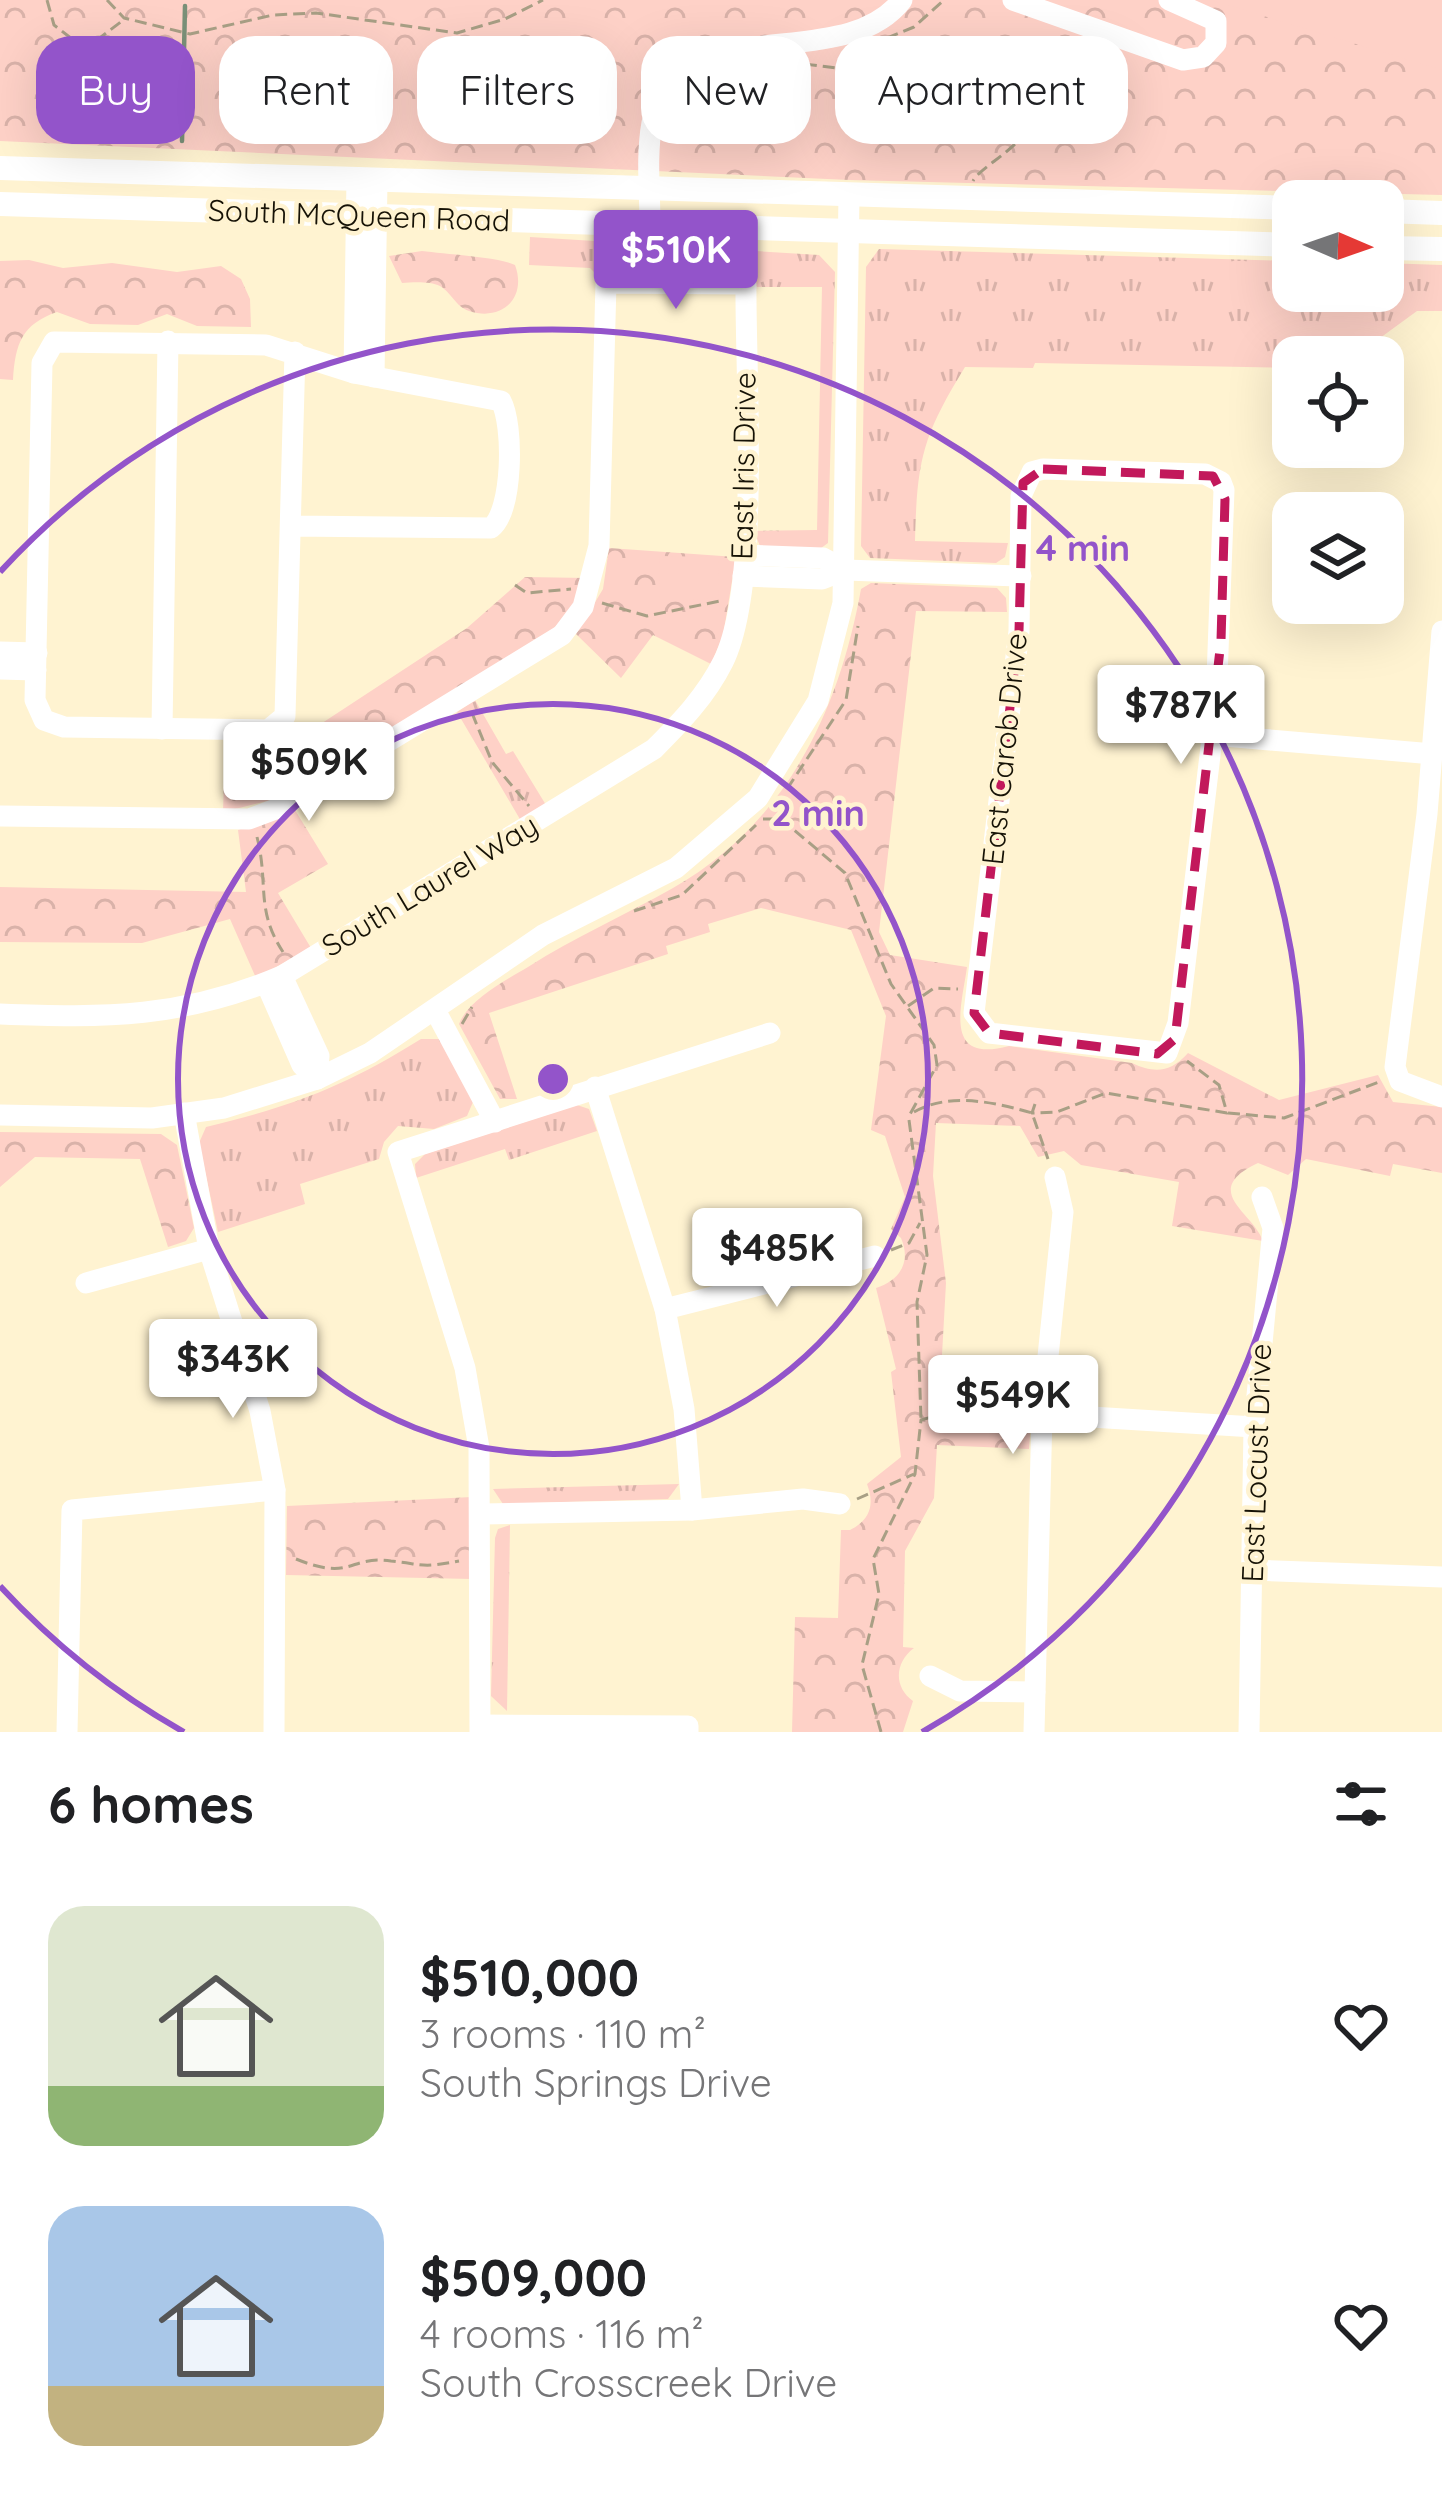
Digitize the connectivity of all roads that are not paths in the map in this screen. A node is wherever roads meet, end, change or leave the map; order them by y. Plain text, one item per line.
1 (902, 0) edge
2 (1013, 0) edge
3 (1169, 0) edge
4 (0, 168) edge
5 (367, 179) junction
6 (650, 188) junction
7 (849, 195) junction
8 (0, 204) edge
9 (1272, 207) edge
10 (1404, 212) edge
11 (1442, 213) edge
12 (367, 216) junction
13 (650, 225) junction
14 (849, 231) junction
15 (1272, 244) edge
16 (1404, 249) edge
17 (1442, 250) edge
18 (168, 341) junction
19 (296, 352) junction
20 (364, 375) junction
21 (291, 526) junction
22 (744, 566) junction
23 (845, 570) junction
24 (1021, 576) junction
25 (1442, 631) edge
26 (0, 652) edge
27 (1441, 654) edge
28 (37, 661) junction
29 (0, 669) edge
30 (162, 729) junction
31 (1213, 735) junction
32 (1433, 754) junction
33 (0, 816) edge
34 (1431, 868) edge
35 (280, 976) junction
36 (434, 1010) junction
37 (0, 1014) edge
38 (770, 1033) dead end
39 (317, 1079) junction
40 (595, 1087) junction
41 (1442, 1097) edge
42 (184, 1114) junction
43 (0, 1115) edge
44 (495, 1121) junction
45 (1054, 1177) road end
46 (1262, 1197) dead end
47 (209, 1249) junction
48 (875, 1256) road end
49 (86, 1283) dead end
50 (664, 1309) junction
51 (1043, 1408) junction
52 (1254, 1427) junction
53 (275, 1490) junction
54 (840, 1504) road end
55 (692, 1510) junction
56 (483, 1514) junction
57 (1252, 1570) junction
58 (1442, 1577) edge
59 (930, 1676) dead end
60 (1035, 1692) junction
61 (481, 1728) edge
62 (688, 1729) edge
63 (68, 1732) edge
64 (274, 1732) edge
65 (1034, 1732) edge
66 (1249, 1732) edge

1 - 6 street
2 - 3 street
4 - 5 main road, South McQueen Road
5 - 6 main road, South McQueen Road
5 - 12 street
6 - 7 main road, South McQueen Road
6 - 13 street
7 - 9 main road, South McQueen Road
7 - 14 street
8 - 12 main road, South McQueen Road
10 - 11 main road
12 - 13 main road, South McQueen Road
12 - 20 street
13 - 14 main road, South McQueen Road
14 - 15 main road, South McQueen Road
14 - 23 street
16 - 17 main road
18 - 19 street
18 - 28 street
18 - 30 street
19 - 20 street
19 - 21 street
20 - 21 street
21 - 30 street
22 - 23 street
22 - 33 street, East Iris Drive
22 - 35 street, South Laurel Way
23 - 24 street
23 - 36 street
24 - 31 street, East Carob Drive
24 - 31 street, East Carob Drive
25 - 27 street
26 - 28 street
27 - 32 street
28 - 29 street
28 - 30 street
31 - 32 street
32 - 34 street
34 - 41 street
35 - 37 street, South Laurel Way
35 - 39 street
36 - 39 street
36 - 44 street
38 - 40 street
39 - 42 street
40 - 44 street
40 - 50 street
42 - 43 street
42 - 47 street
44 - 56 street
45 - 51 street
46 - 52 street, East Locust Drive
47 - 49 street
47 - 53 street
48 - 50 street
50 - 55 street
51 - 52 street
51 - 60 street
52 - 57 street, East Locust Drive
53 - 63 street
53 - 64 street
54 - 55 street
55 - 56 street
56 - 61 street
57 - 58 street
57 - 66 street, East Locust Drive
59 - 60 street
60 - 65 street
61 - 62 street

